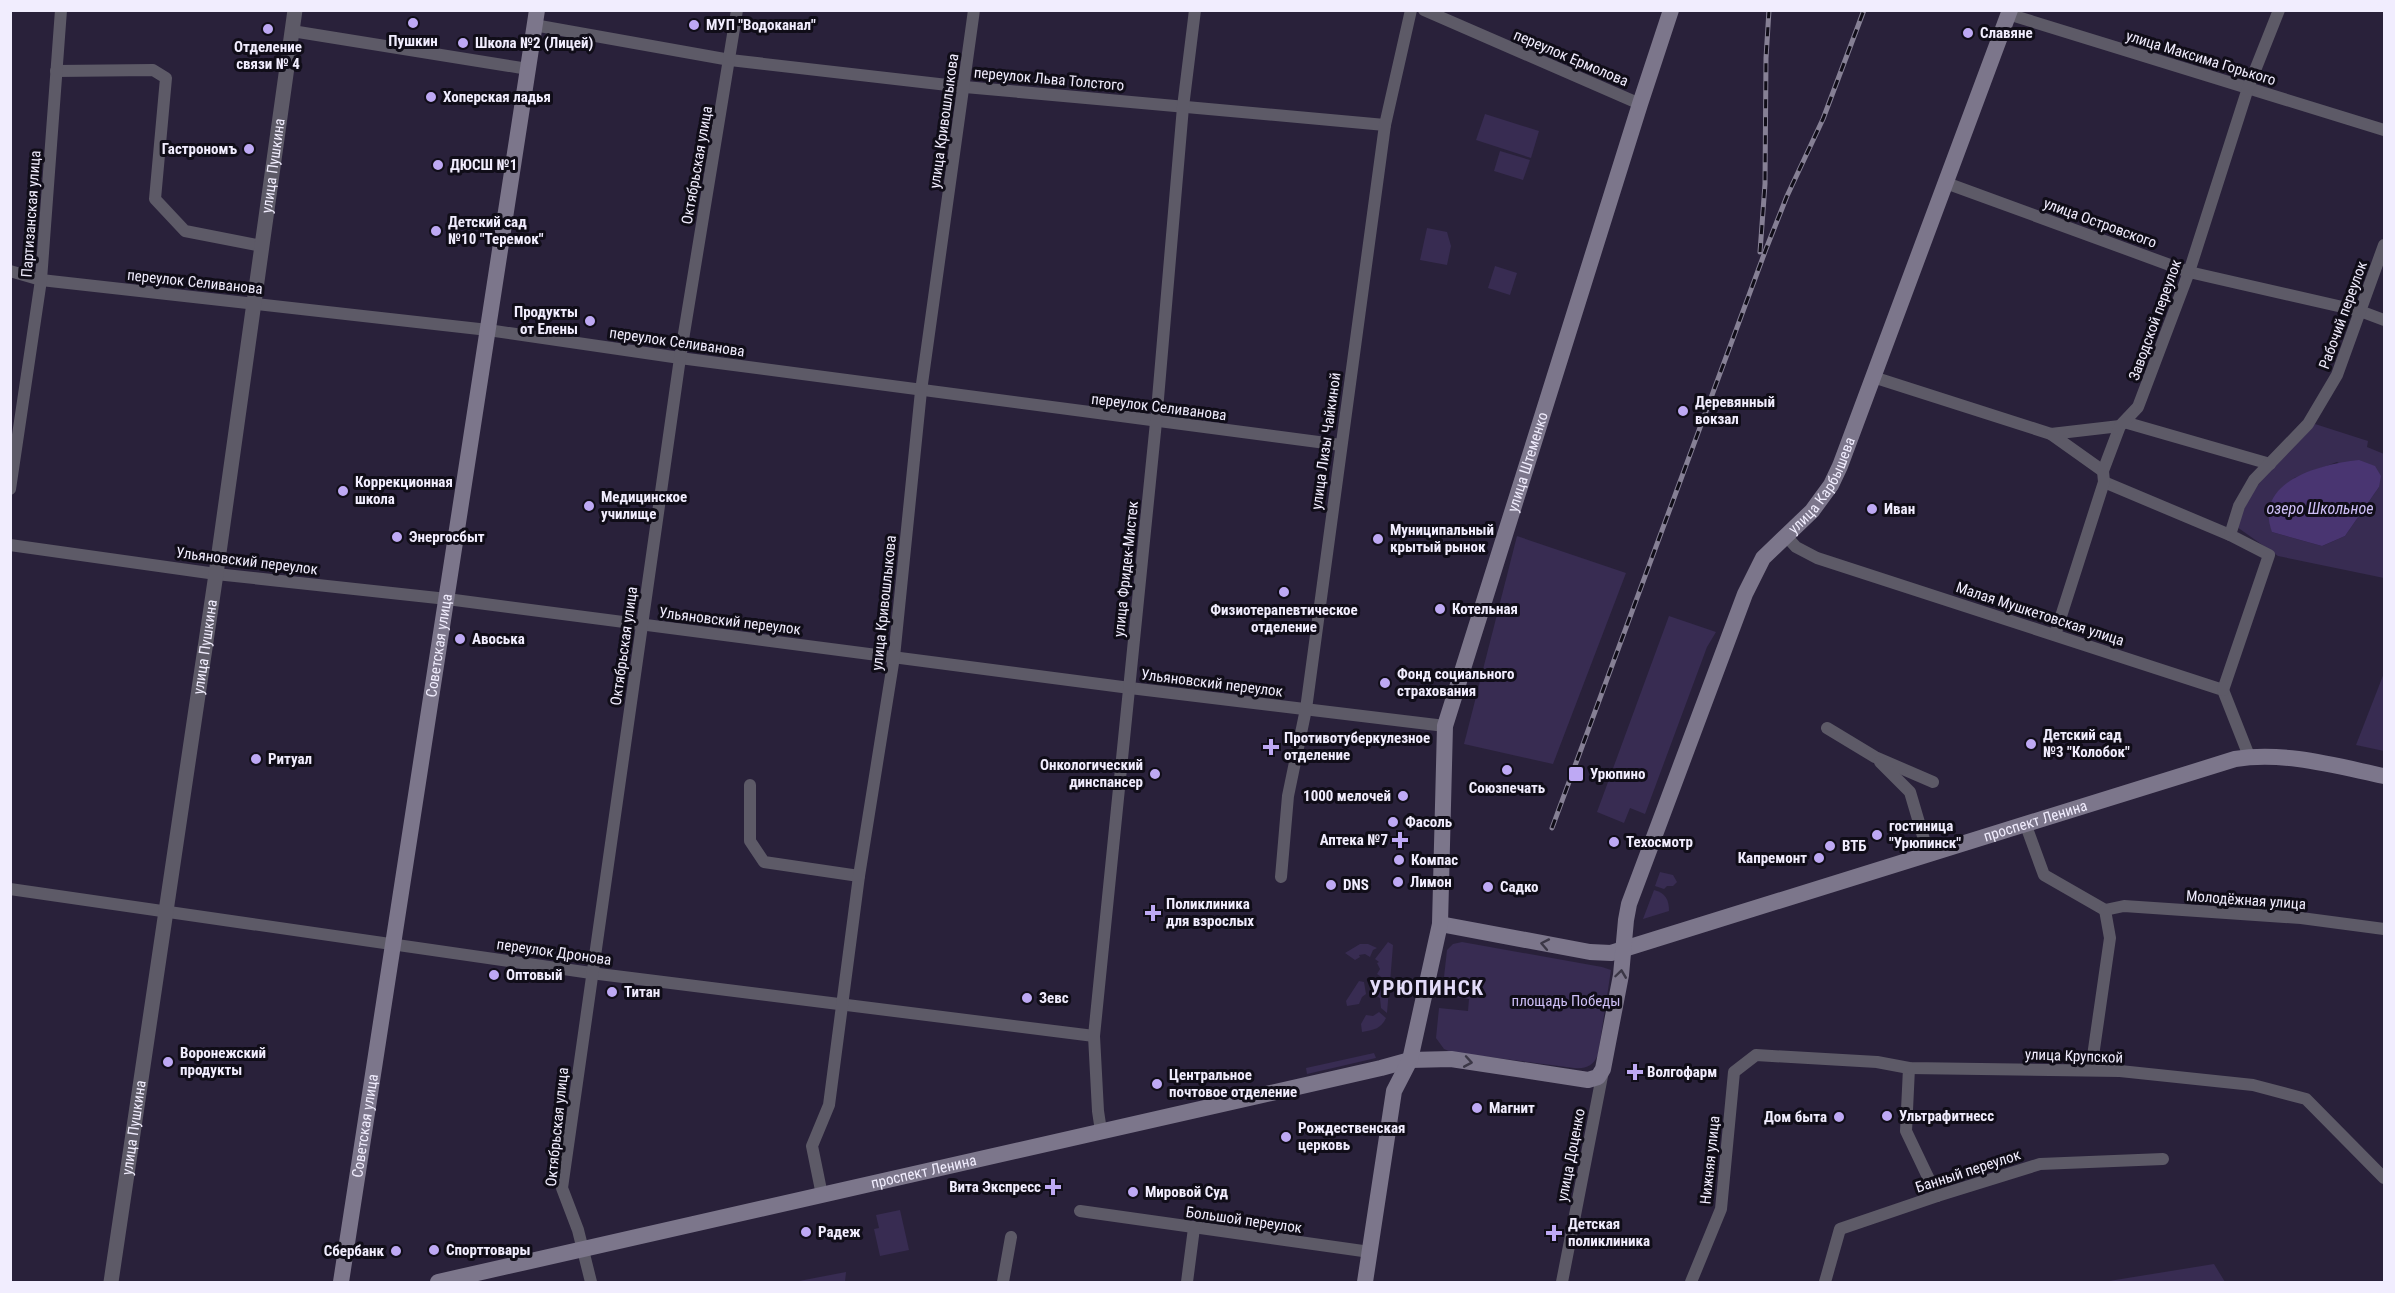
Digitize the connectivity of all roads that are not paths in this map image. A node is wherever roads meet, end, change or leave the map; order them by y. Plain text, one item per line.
1 (61, 10) edge
2 (294, 10) edge
3 (737, 10) edge
4 (974, 10) edge
5 (1195, 10) edge
6 (1411, 10) edge
7 (1424, 10) edge
8 (1671, 10) edge
9 (2279, 10) edge
10 (2009, 12) edge
11 (535, 18) edge
12 (292, 31) junction
13 (730, 60) junction
14 (528, 69) junction
15 (56, 71) junction
16 (965, 87) junction
17 (2248, 88) junction
18 (1640, 104) junction
19 (1183, 107) junction
20 (1384, 125) junction
21 (2385, 130) edge
22 (1946, 183) junction
23 (2385, 245) edge
24 (262, 246) junction
25 (10, 271) edge
26 (2189, 272) junction
27 (41, 280) junction
28 (254, 304) junction
29 (2360, 312) junction
30 (2385, 320) edge
31 (488, 330) junction
32 (680, 358) junction
33 (1873, 377) junction
34 (921, 390) junction
35 (1156, 422) junction
36 (2122, 424) junction
37 (2051, 434) junction
38 (1341, 445) junction
39 (2270, 464) junction
40 (2103, 477) junction
41 (10, 489) edge
42 (2230, 535) junction
43 (1786, 536) junction
44 (10, 545) edge
45 (216, 574) junction
46 (447, 599) junction
47 (643, 626) junction
48 (2055, 635) junction
49 (894, 657) junction
50 (1130, 688) junction
51 (2223, 690) junction
52 (1306, 709) junction
53 (1445, 726) junction
54 (1827, 728) dead end
55 (2249, 756) junction
56 (1875, 757) junction
57 (2385, 776) edge
58 (1933, 782) dead end
59 (750, 785) dead end
60 (2025, 823) junction
61 (1928, 853) junction
62 (859, 876) junction
63 (1281, 877) dead end
64 (10, 889) edge
65 (2104, 910) junction
66 (165, 912) junction
67 (1440, 924) junction
68 (2385, 929) edge
69 (393, 944) junction
70 (1623, 949) junction
71 (591, 973) junction
72 (842, 1005) junction
73 (1094, 1036) junction
74 (1410, 1060) junction
75 (1909, 1068) junction
76 (1603, 1069) junction
77 (2091, 1070) junction
78 (1734, 1072) joint
79 (1101, 1131) junction
80 (2163, 1159) dead end
81 (2385, 1178) edge
82 (822, 1195) junction
83 (1937, 1196) junction
84 (1080, 1211) dead end
85 (1194, 1228) junction
86 (1011, 1237) dead end
87 (582, 1249) junction
88 (1370, 1252) junction
89 (111, 1282) edge
90 (341, 1282) edge
91 (438, 1282) edge
92 (591, 1282) edge
93 (1003, 1282) edge
94 (1186, 1282) edge
95 (1365, 1282) edge
96 (1562, 1282) edge
97 (1691, 1282) edge
98 (1825, 1282) edge

1 - 15 street, Партизанская улица
2 - 12 street, улица Пушкина
3 - 13 street, Октябрьская улица
4 - 16 street, улица Кривошлыкова
5 - 19 street, улица Фридек-Мистек
6 - 20 street, улица Лизы Чайкиной
7 - 18 street, переулок Ермолова
8 - 18 main road, улица Штеменко
9 - 17 street, Заводской переулок
10 - 17 street, улица Максима Горького
10 - 22 main road, улица Карбышева
11 - 13 street, переулок Льва Толстого
11 - 14 main road, Советская улица
12 - 14 street
12 - 24 street, улица Пушкина
13 - 16 street, переулок Льва Толстого
13 - 32 street, Октябрьская улица
14 - 31 main road, Советская улица
15 - 24 street
15 - 27 street, Партизанская улица
16 - 19 street, переулок Льва Толстого
16 - 34 street, улица Кривошлыкова
17 - 21 street, улица Максима Горького
17 - 26 street, Заводской переулок
18 - 53 main road, улица Штеменко
19 - 20 street, переулок Льва Толстого
19 - 35 street, улица Фридек-Мистек
20 - 38 street, улица Лизы Чайкиной
22 - 26 street, улица Островского
22 - 33 main road, улица Карбышева
23 - 29 street, Рабочий переулок
24 - 28 street, улица Пушкина
25 - 27 street, переулок Селиванова
26 - 29 street, улица Островского
26 - 36 street, Заводской переулок
27 - 28 street, переулок Селиванова
27 - 41 street, Партизанская улица
28 - 31 street, переулок Селиванова
28 - 45 street, улица Пушкина
29 - 30 street, улица Островского
29 - 39 street, Рабочий переулок
31 - 32 street, переулок Селиванова
31 - 46 main road, Советская улица
32 - 34 street, переулок Селиванова
32 - 47 street, Октябрьская улица
33 - 37 street
33 - 43 main road, улица Карбышева
34 - 35 street, переулок Селиванова
34 - 49 street, улица Кривошлыкова
35 - 38 street, переулок Селиванова
35 - 50 street, улица Фридек-Мистек
36 - 37 street
36 - 39 street
36 - 40 street, Заводской переулок
37 - 40 street
38 - 52 street, улица Лизы Чайкиной
39 - 42 street, Рабочий переулок
40 - 42 street
40 - 48 street, Заводской переулок
42 - 51 street
43 - 48 street, Малая Мушкетовская улица
43 - 70 main road, улица Карбышева
44 - 45 street, Ульяновский переулок
45 - 46 street, Ульяновский переулок
45 - 66 street, улица Пушкина
46 - 47 street, Ульяновский переулок
46 - 69 main road, Советская улица
47 - 49 street, Ульяновский переулок
47 - 71 street, Октябрьская улица
48 - 51 street, Малая Мушкетовская улица
49 - 50 street, Ульяновский переулок
49 - 62 street, улица Кривошлыкова
50 - 52 street, Ульяновский переулок
50 - 73 street, улица Фридек-Мистек
51 - 55 street
52 - 53 street, Ульяновский переулок
52 - 63 street, улица Лизы Чайкиной
53 - 67 main road, улица Штеменко
54 - 56 street
55 - 57 main road, проспект Ленина
55 - 60 main road, проспект Ленина
56 - 58 street
56 - 61 street
59 - 62 street
60 - 61 main road, проспект Ленина
60 - 65 street
61 - 70 main road, проспект Ленина
62 - 72 street, улица Кривошлыкова
64 - 66 street, переулок Дронова
65 - 68 street, Молодёжная улица
65 - 77 street
66 - 69 street, переулок Дронова
66 - 89 street, улица Пушкина
70 -> 67 main road
67 - 74 main road
69 - 71 street, переулок Дронова
69 - 90 main road, Советская улица
76 -> 70 main road
71 - 72 street, переулок Дронова
71 - 87 street, Октябрьская улица
72 - 73 street, переулок Дронова
72 - 82 street, улица Кривошлыкова
73 - 79 street, улица Фридек-Мистек
74 -> 76 main road
74 - 79 main road, проспект Ленина
74 - 88 main road
75 - 77 street, улица Крупской
75 - 78 street, улица Крупской
75 - 83 street
76 - 96 street, улица Доценко
77 - 81 street, улица Крупской
78 - 97 street, Нижняя улица
79 - 82 main road, проспект Ленина
80 - 83 street, Банный переулок
82 - 87 main road, проспект Ленина
83 - 98 street, Банный переулок
84 - 85 street, Большой переулок
85 - 88 street, Большой переулок
85 - 94 street
86 - 93 street
87 - 91 main road, проспект Ленина
87 - 92 street, Октябрьская улица
88 - 95 main road

